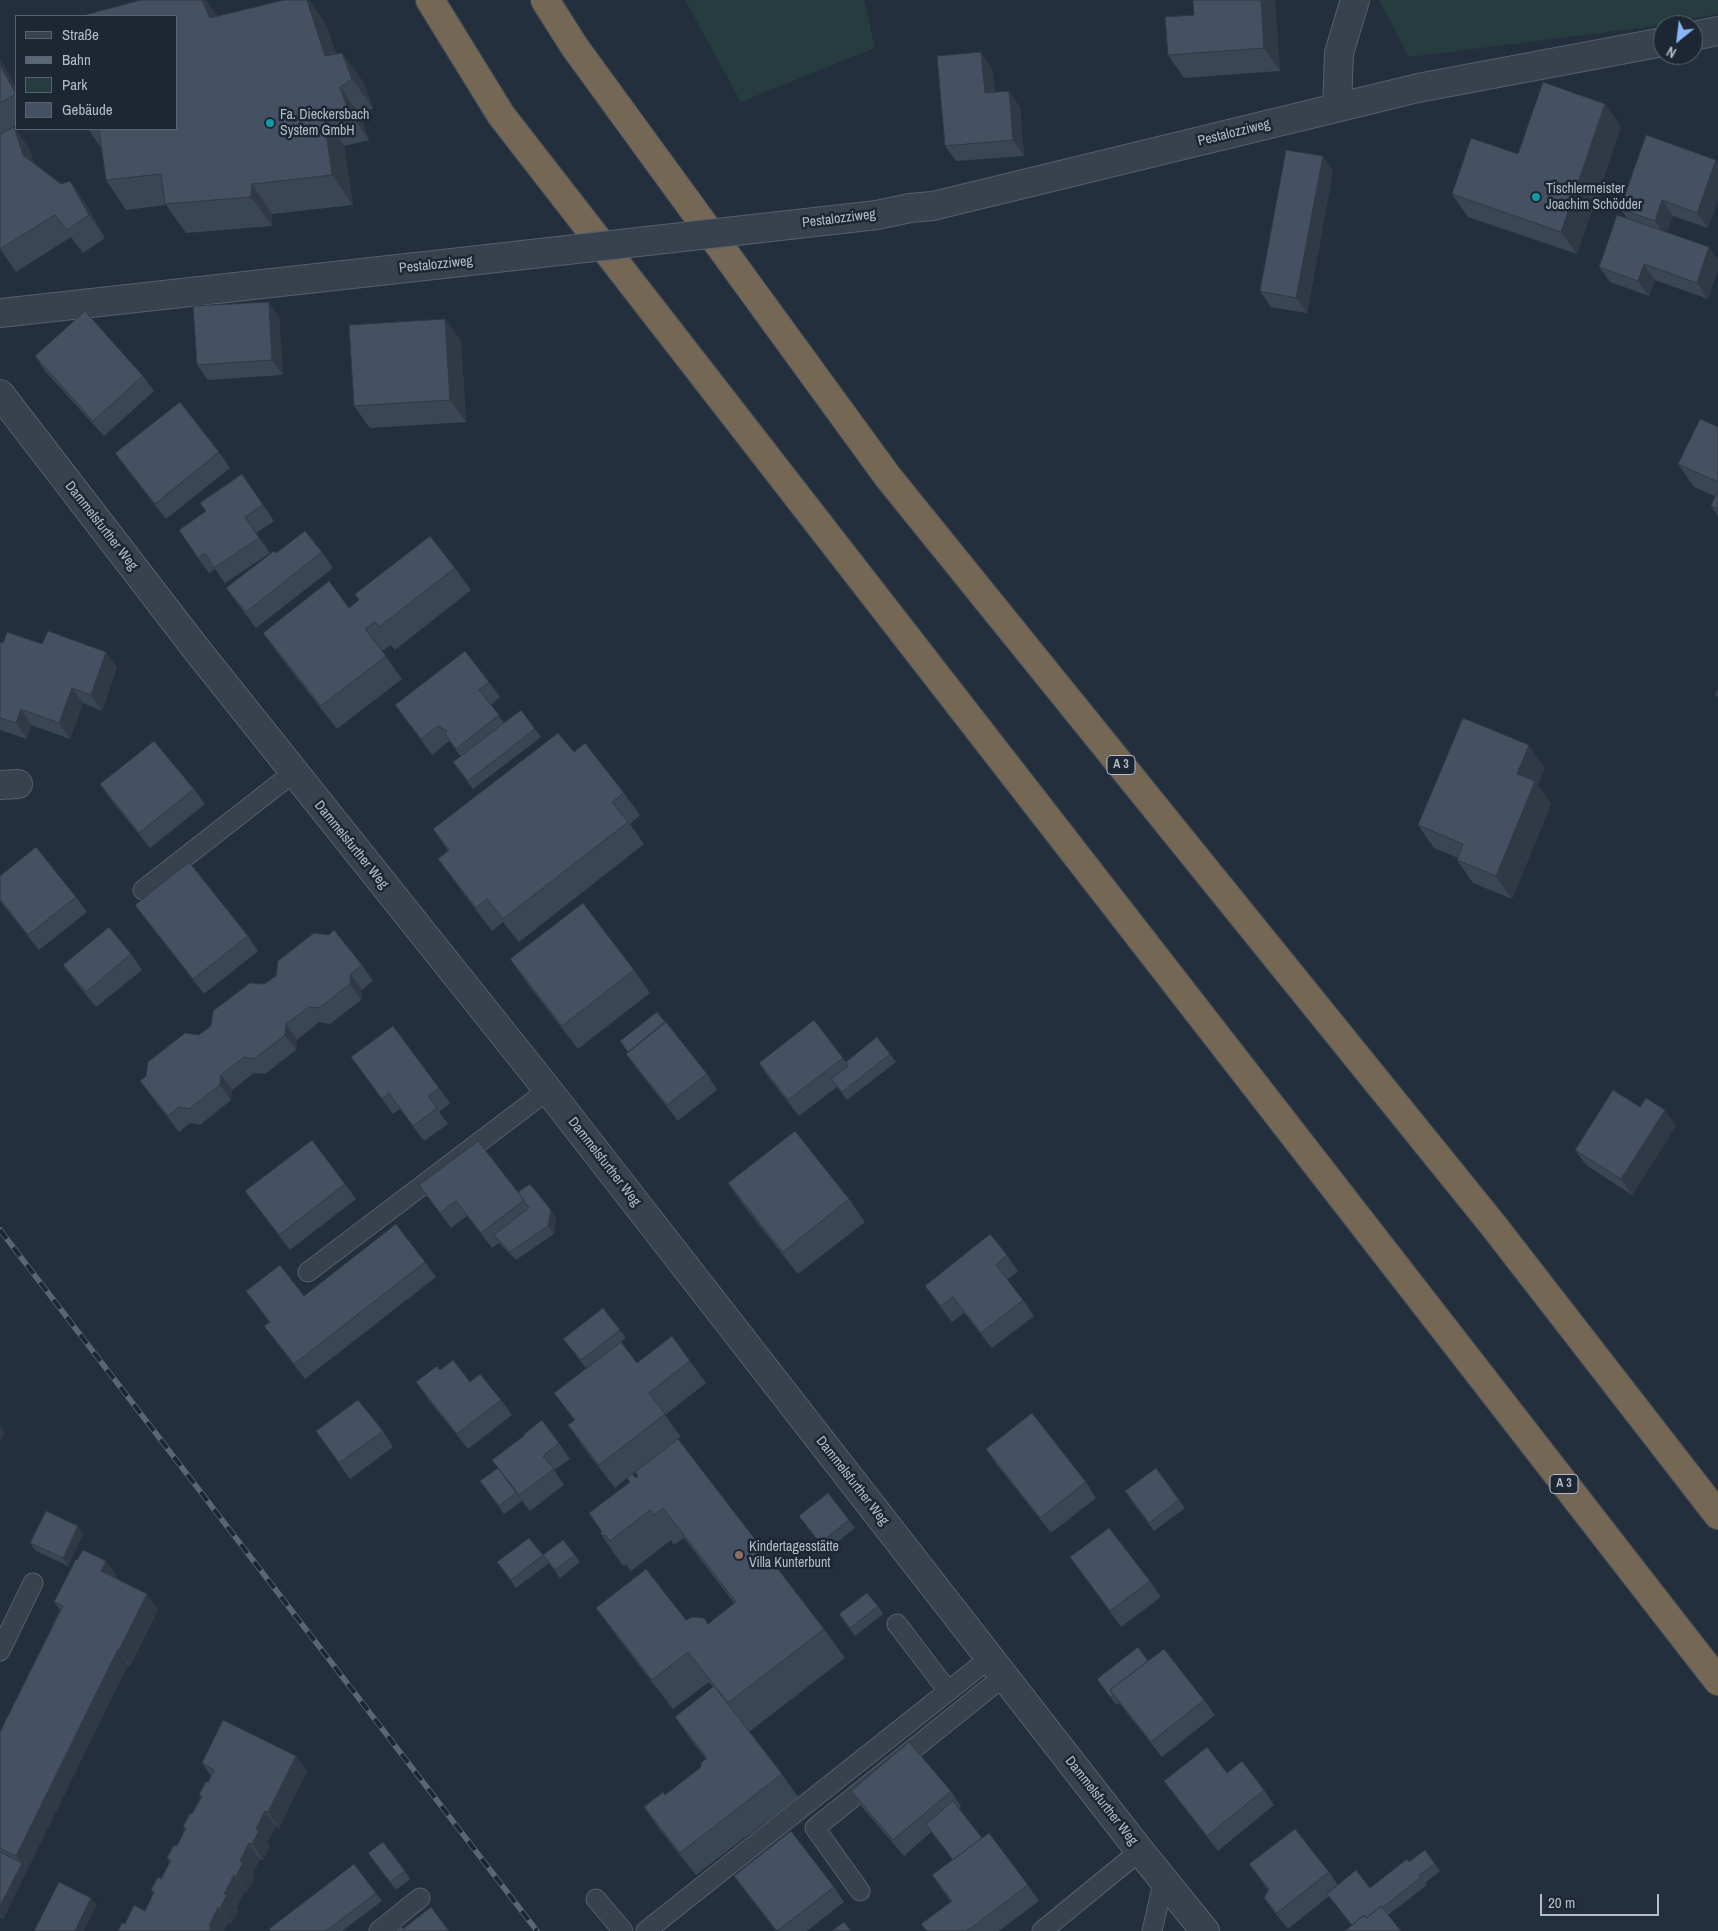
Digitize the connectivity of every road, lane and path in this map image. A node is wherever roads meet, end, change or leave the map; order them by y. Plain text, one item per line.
1 (430, 0) edge
2 (545, 0) edge
3 (1355, 0) edge
4 (1718, 31) edge
5 (1703, 34) edge
6 (1653, 44) edge
7 (1336, 107) junction
8 (0, 313) edge
9 (0, 394) edge
10 (293, 773) junction
11 (143, 890) dead end
12 (548, 1090) junction
13 (308, 1272) dead end
14 (1718, 1515) edge
15 (34, 1583) dead end
16 (897, 1624) dead end
17 (0, 1651) edge
18 (997, 1667) junction
19 (1718, 1681) edge
20 (948, 1691) junction
21 (1140, 1851) junction
22 (1164, 1879) junction
23 (860, 1890) dead end
24 (420, 1898) dead end
25 (596, 1899) dead end
26 (379, 1931) edge
27 (623, 1931) edge
28 (646, 1931) edge
29 (1042, 1931) edge
30 (1152, 1931) edge
31 (1205, 1931) edge

1 - 19 highway, A 3
2 - 14 highway, A 3
3 - 7 street
4 - 5 street
6 - 7 street, Pestalozziweg
7 - 8 street, Pestalozziweg, bridge
9 - 10 street, Dammelsfurther Weg
10 - 11 lane
10 - 12 street, Dammelsfurther Weg
12 - 13 lane
12 - 18 street, Dammelsfurther Weg
15 - 17 lane
16 - 20 lane
18 - 20 lane
18 - 21 street, Dammelsfurther Weg
18 - 23 lane
20 - 28 lane
21 - 22 street, Dammelsfurther Weg
21 - 29 lane
22 - 30 lane
22 - 31 street, Dammelsfurther Weg
24 - 26 lane
25 - 27 lane

